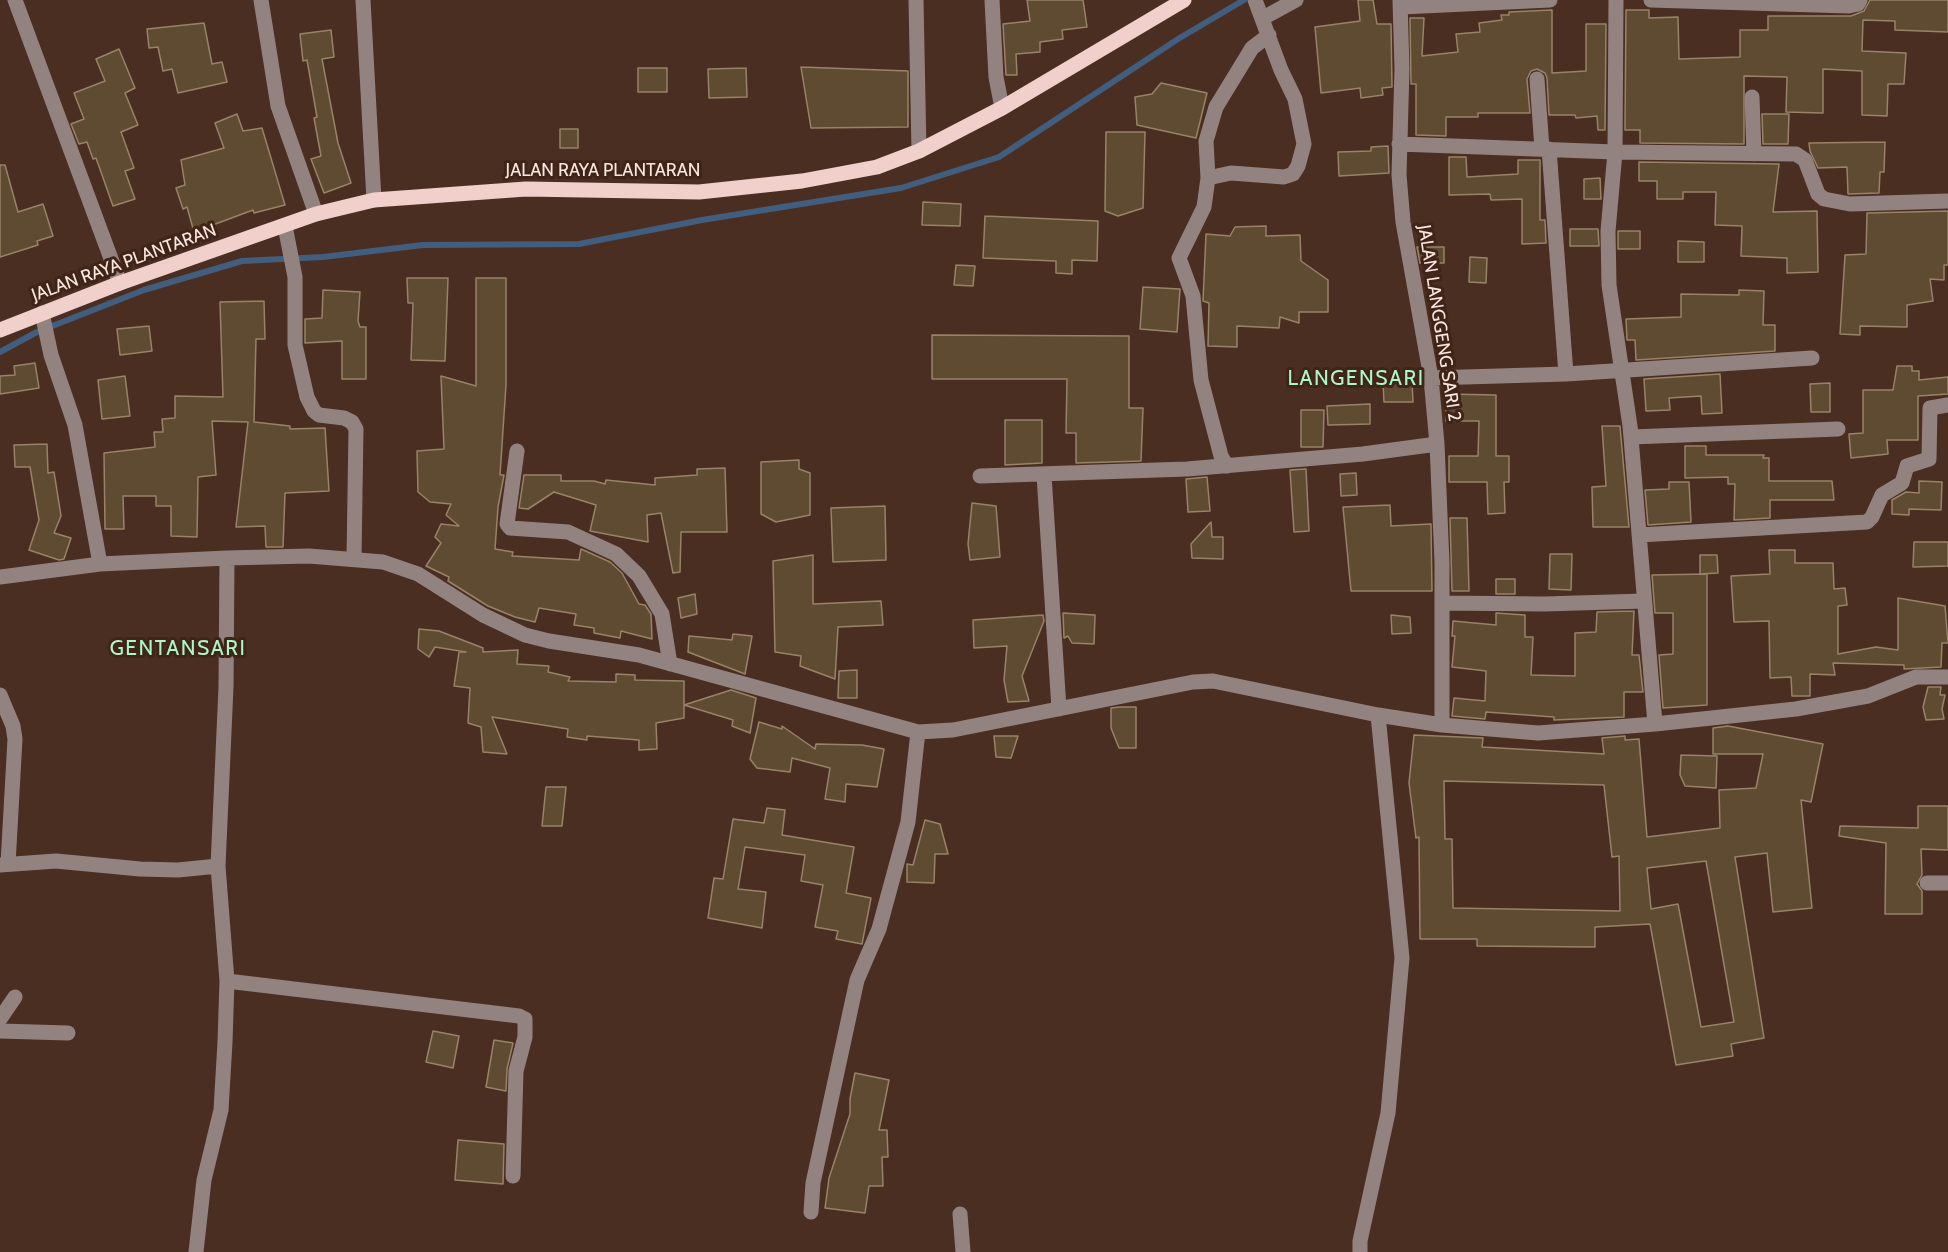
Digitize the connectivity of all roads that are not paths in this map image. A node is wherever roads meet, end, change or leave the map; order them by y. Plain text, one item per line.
1 (15, 0) edge
2 (261, 0) edge
3 (363, 0) edge
4 (916, 0) edge
5 (992, 0) edge
6 (1185, 0) edge
7 (1296, 0) edge
8 (1550, 0) edge
9 (1616, 0) edge
10 (1651, 0) edge
11 (1860, 0) edge
12 (1400, 4) edge
13 (1259, 10) edge
14 (1269, 35) junction
15 (1537, 79) dead end
16 (1752, 97) dead end
17 (1002, 108) junction
18 (1399, 144) junction
19 (1546, 149) junction
20 (919, 151) junction
21 (1616, 152) junction
22 (1754, 154) junction
23 (1208, 178) junction
24 (374, 201) junction
25 (1948, 201) edge
26 (316, 214) junction
27 (285, 226) junction
28 (120, 283) junction
29 (42, 317) junction
30 (0, 330) edge
31 (1812, 358) dead end
32 (1623, 371) junction
33 (1566, 374) junction
34 (1431, 378) junction
35 (1948, 405) edge
36 (1838, 429) dead end
37 (1631, 437) junction
38 (1437, 444) junction
39 (517, 451) dead end
40 (1227, 466) junction
41 (980, 476) dead end
42 (1044, 476) junction
43 (1639, 535) junction
44 (227, 558) junction
45 (354, 558) junction
46 (100, 564) junction
47 (0, 577) edge
48 (1644, 601) junction
49 (1442, 603) junction
50 (670, 664) junction
51 (1948, 677) edge
52 (0, 695) edge
53 (1059, 709) junction
54 (1378, 715) junction
55 (1655, 724) junction
56 (1442, 725) junction
57 (918, 732) junction
58 (4, 865) edge
59 (218, 866) junction
60 (1927, 883) dead end
61 (1948, 883) edge
62 (227, 981) junction
63 (15, 997) dead end
64 (0, 1019) edge
65 (0, 1031) edge
66 (68, 1033) dead end
67 (513, 1176) dead end
68 (811, 1212) dead end
69 (960, 1214) dead end
70 (196, 1252) edge
71 (963, 1252) edge
72 (1360, 1252) edge

1 - 28 street
2 - 26 street
3 - 24 street
4 - 20 street
5 - 17 street
6 - 17 main road, JALAN RAYA PLANTARAN
7 - 13 street
8 - 12 street
9 - 21 street
10 - 11 street
12 - 18 street, JALAN LANGGENG SARI 2
13 - 14 street
14 - 23 street
14 - 23 street
15 - 19 street
16 - 22 street
17 - 20 main road, JALAN RAYA PLANTARAN
18 - 19 street
18 - 34 street, JALAN LANGGENG SARI 2
19 - 21 street
19 - 33 street
20 - 24 main road, JALAN RAYA PLANTARAN
21 - 22 street
21 - 32 street
22 - 25 street
23 - 40 street
24 - 26 main road, JALAN RAYA PLANTARAN
26 - 27 main road, JALAN RAYA PLANTARAN
27 - 28 main road, JALAN RAYA PLANTARAN
27 - 45 street
28 - 29 main road, JALAN RAYA PLANTARAN
29 - 30 main road, JALAN RAYA PLANTARAN
29 - 46 street
31 - 32 street
32 - 33 street
32 - 37 street
33 - 34 street
34 - 38 street, JALAN LANGGENG SARI 2
35 - 43 street
36 - 37 street
37 - 43 street
38 - 40 street
38 - 49 street, JALAN LANGGENG SARI 2
39 - 50 street
40 - 42 street
41 - 42 street
42 - 53 street
43 - 48 street
44 - 45 street
44 - 46 street
44 - 59 street
45 - 50 street
46 - 47 street
48 - 49 street
48 - 55 street
49 - 56 street, JALAN LANGGENG SARI 2
50 - 57 street
51 - 55 street
52 - 58 street
53 - 54 street
53 - 57 street
54 - 56 street
54 - 72 street
55 - 56 street
57 - 68 street
58 - 59 street
59 - 62 street
60 - 61 street
62 - 67 street
62 - 70 street
63 - 64 street
65 - 66 street
69 - 71 street

